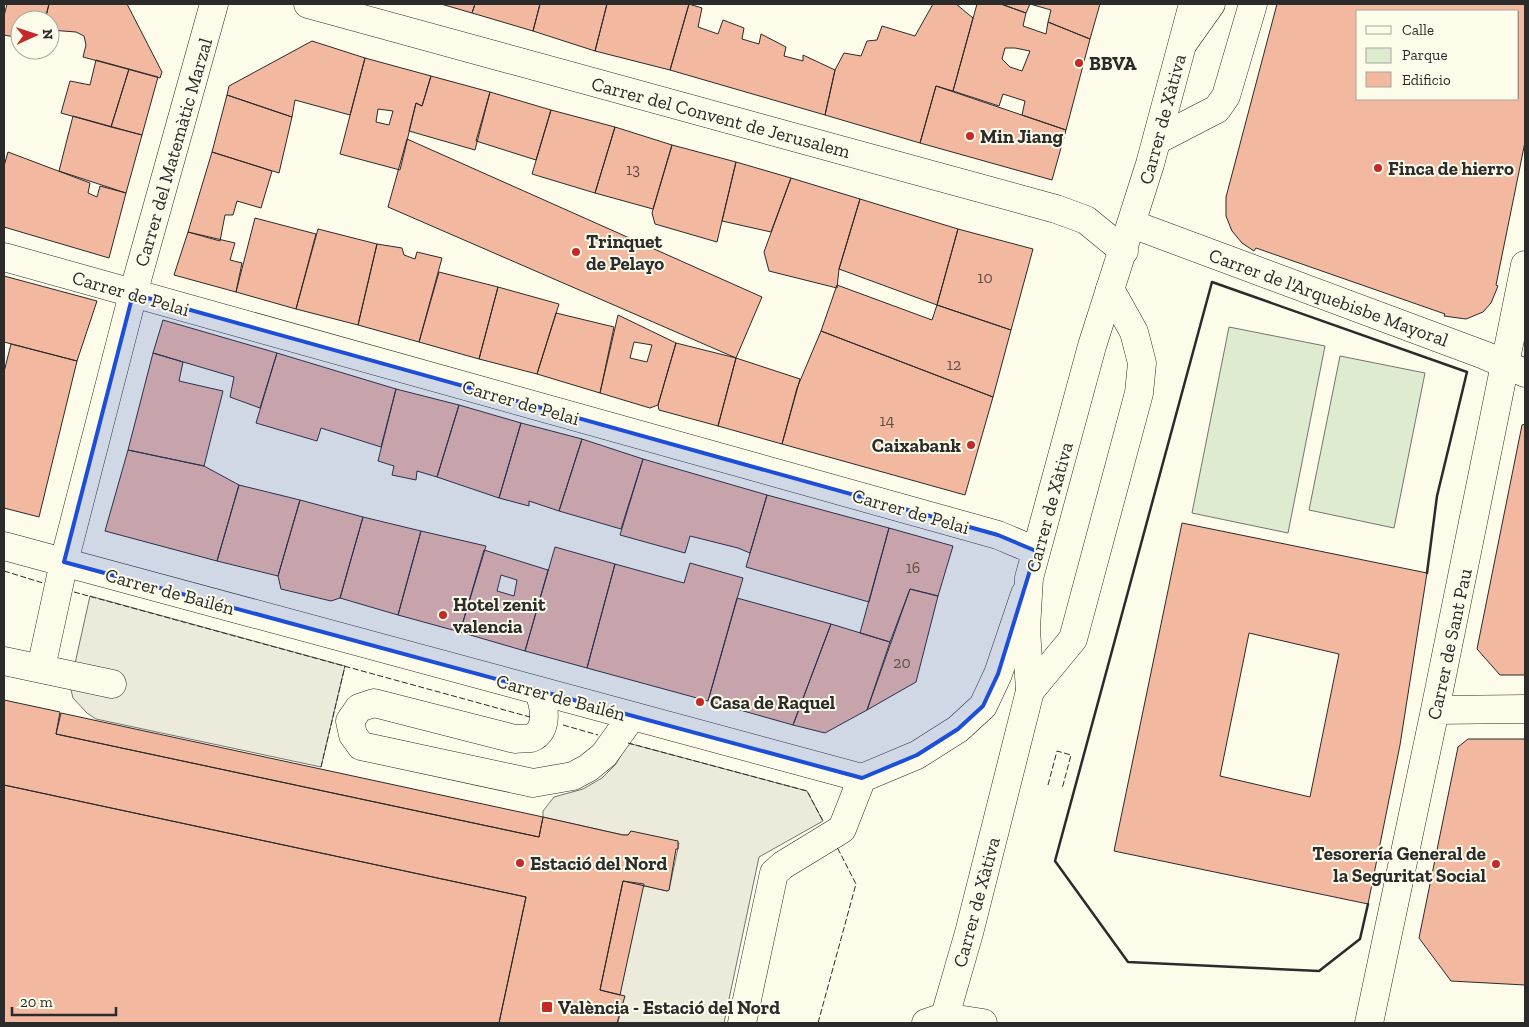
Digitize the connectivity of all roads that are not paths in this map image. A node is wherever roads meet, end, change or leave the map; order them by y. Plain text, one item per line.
1 (214, 4) edge
2 (308, 4) edge
3 (1193, 4) edge
4 (1211, 4) edge
5 (1253, 4) edge
6 (1182, 45) junction
7 (1157, 140) junction
8 (1132, 224) junction
9 (1124, 251) junction
10 (4, 257) edge
11 (1525, 265) edge
12 (1110, 289) junction
13 (133, 294) junction
14 (1516, 369) edge
15 (4, 546) edge
16 (1036, 551) junction
17 (64, 562) junction
18 (1027, 590) junction
19 (4, 661) edge
20 (42, 668) junction
21 (112, 684) dead end
22 (538, 691) junction
23 (1030, 691) junction
24 (1435, 710) junction
25 (1525, 710) edge
26 (632, 716) junction
27 (862, 778) junction
28 (938, 1021) edge
29 (742, 1023) edge
30 (983, 1023) edge
31 (1369, 1023) edge

1 - 13 street, Carrer del Matemàtic Marzal
2 - 9 street, Carrer del Convent de Jerusalem
3 - 6 street, Carrer de Xàtiva
4 - 6 street
5 - 7 street
6 - 7 street, Carrer de Xàtiva
7 - 8 street, Carrer de Xàtiva
8 - 9 street, Carrer de Xàtiva
8 - 14 street, Carrer de l'Arquebisbe Mayoral
9 - 12 street, Carrer de Xàtiva
10 - 13 street, Carrer de Pelai
11 - 14 street, Carrer de Sant Pau
12 - 16 street, Carrer de Xàtiva
12 - 23 street
13 - 16 street, Carrer de Pelai
13 - 17 street, Carrer del Matemàtic Marzal
14 - 24 street, Carrer de Sant Pau
15 - 17 street, Carrer de Bailén
16 - 18 street, Carrer de Xàtiva
17 - 20 street, Carrer del Matemàtic Marzal
17 - 22 street, Carrer de Bailén
18 - 23 street, Carrer de Xàtiva
18 - 27 street
19 - 20 street
20 - 21 street
22 - 26 street, Carrer de Bailén
22 - 26 street
23 - 28 street, Carrer de Xàtiva
24 - 25 street
24 - 31 street, Carrer de Sant Pau
26 - 27 street, Carrer de Bailén
27 - 29 street
28 - 30 street

